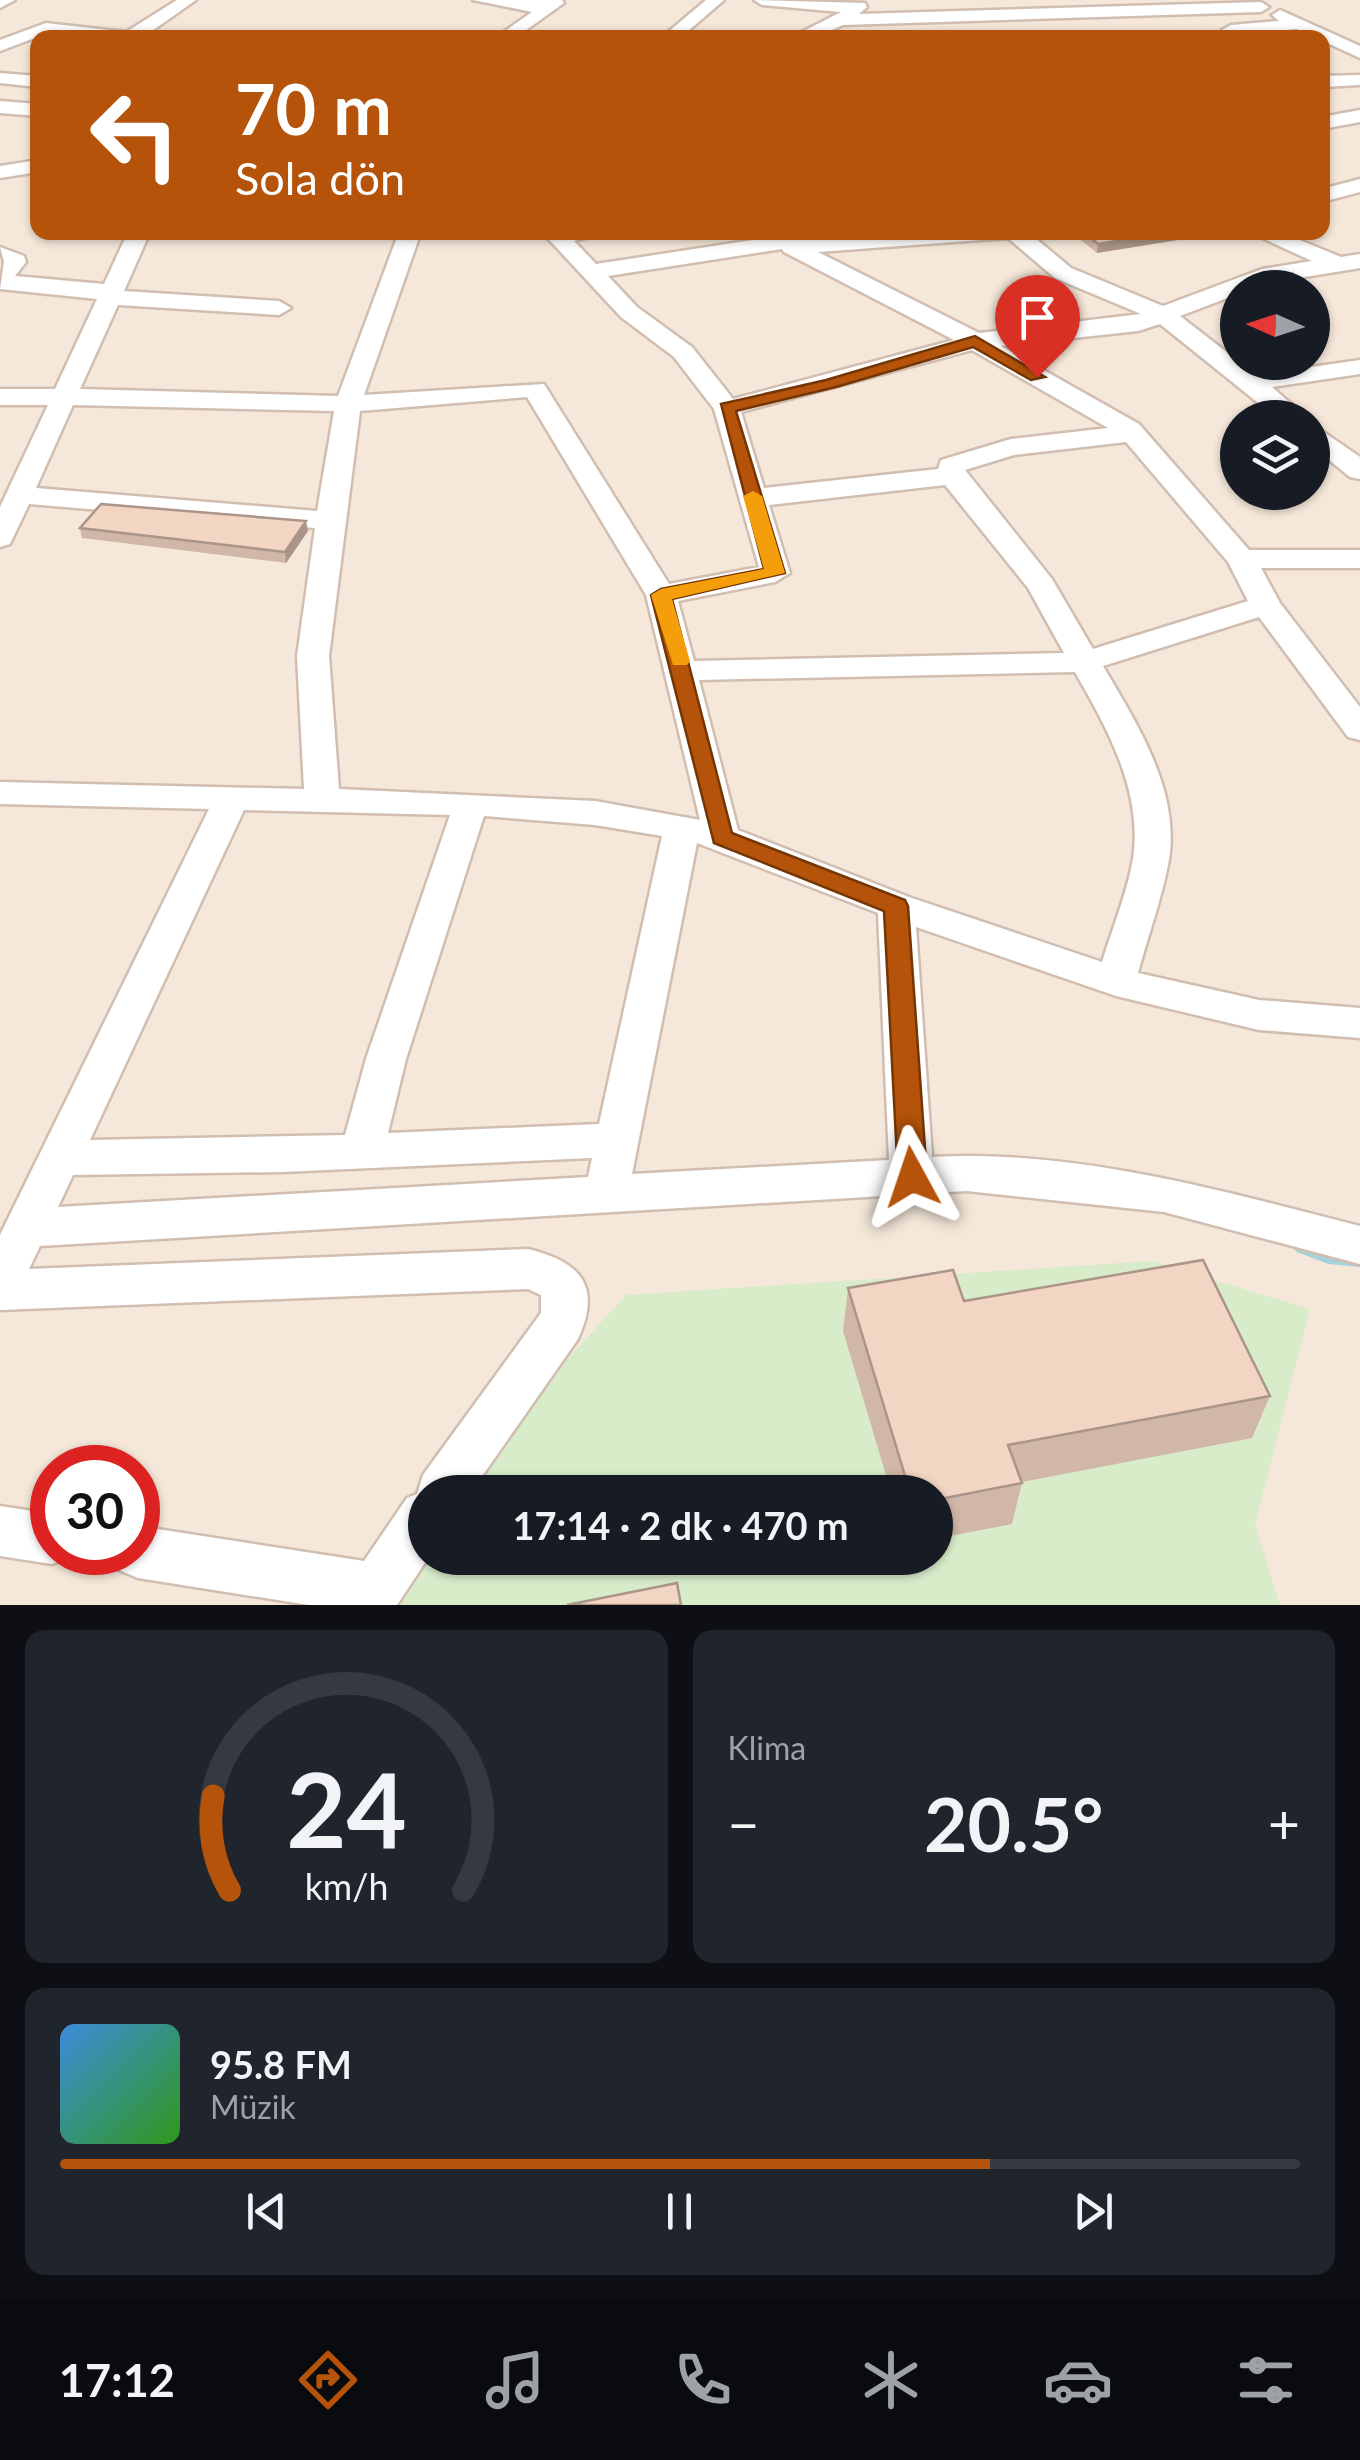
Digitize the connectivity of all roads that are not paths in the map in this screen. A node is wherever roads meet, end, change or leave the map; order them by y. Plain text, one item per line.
1 (188, 0) edge
2 (480, 0) edge
3 (716, 0) edge
4 (762, 0) edge
5 (1253, 3) edge
6 (554, 4) edge
7 (862, 4) edge
8 (980, 8) edge
9 (0, 18) edge
10 (1300, 24) junction
11 (840, 27) edge
12 (46, 28) junction
13 (41, 30) edge
14 (65, 30) edge
15 (143, 30) edge
16 (515, 30) edge
17 (679, 30) edge
18 (1225, 30) edge
19 (1314, 30) edge
20 (30, 34) edge
21 (1330, 37) edge
22 (0, 46) edge
23 (1357, 49) edge
24 (1330, 50) edge
25 (0, 78) edge
26 (1360, 80) edge
27 (30, 81) edge
28 (1330, 82) edge
29 (0, 107) edge
30 (30, 109) edge
31 (1360, 116) edge
32 (1330, 122) edge
33 (30, 167) edge
34 (0, 172) edge
35 (1360, 186) edge
36 (1330, 194) edge
37 (135, 240) edge
38 (407, 240) edge
39 (559, 240) edge
40 (1024, 240) edge
41 (1283, 240) edge
42 (784, 241) edge
43 (0, 254) edge
44 (1350, 263) edge
45 (590, 272) junction
46 (0, 282) edge
47 (109, 294) junction
48 (278, 308) dead end
49 (1163, 315) junction
50 (975, 341) junction
51 (1360, 367) edge
52 (1251, 383) junction
53 (65, 396) junction
54 (0, 397) edge
55 (1272, 400) edge
56 (348, 404) junction
57 (727, 408) junction
58 (1132, 433) junction
59 (1330, 447) edge
60 (1360, 471) edge
61 (952, 476) junction
62 (18, 495) junction
63 (753, 498) junction
64 (330, 522) junction
65 (0, 538) edge
66 (1241, 559) junction
67 (1360, 559) edge
68 (661, 595) junction
69 (1266, 605) junction
70 (1084, 662) junction
71 (683, 671) junction
72 (1360, 730) edge
73 (0, 793) edge
74 (231, 801) junction
75 (322, 801) junction
76 (471, 804) junction
77 (682, 827) junction
78 (722, 838) junction
79 (896, 906) junction
80 (1116, 982) junction
81 (1360, 1023) edge
82 (618, 1140) junction
83 (362, 1151) junction
84 (60, 1158) junction
85 (912, 1177) junction
86 (606, 1194) junction
87 (26, 1228) junction
88 (1360, 1245) edge
89 (0, 1286) edge
90 (453, 1475) edge
91 (0, 1531) edge
92 (30, 1536) edge
93 (408, 1542) edge
94 (160, 1556) edge
95 (371, 1597) edge

1 - 15 street
2 - 6 street
3 - 17 street
4 - 7 street
5 - 8 street
5 - 10 street
6 - 16 street
7 - 11 street
8 - 11 street
9 - 12 street
10 - 18 street
10 - 19 street
12 - 13 street
12 - 14 street
20 - 22 street
21 - 23 street
23 - 24 street
25 - 27 street
26 - 28 street
29 - 30 street
31 - 32 street
33 - 34 street
35 - 36 street
37 - 47 street
38 - 56 street
39 - 45 street
40 - 49 street
41 - 44 street
42 - 45 street
42 - 50 street
43 - 46 street
44 - 49 street
45 - 57 street
46 - 47 street
47 - 48 street
47 - 53 street
49 - 50 street
49 - 52 street
50 - 57 street
50 - 58 street
51 - 52 street
52 - 55 street
53 - 54 street
53 - 56 street
53 - 62 street
56 - 64 street
56 - 68 street
57 - 63 street
58 - 61 street
58 - 66 street
59 - 60 street
61 - 63 street
61 - 70 street
62 - 64 street
62 - 65 street
63 - 68 street
64 - 75 street
66 - 67 street
66 - 69 street
68 - 71 street
69 - 70 street
69 - 72 street
70 - 71 street
70 - 80 street
71 - 78 street
73 - 74 street
74 - 75 street
74 - 84 street
75 - 76 street
76 - 77 street
76 - 83 street
77 - 78 street
77 - 82 street
78 - 79 street
79 - 80 street
79 - 85 street
80 - 81 street
82 - 83 street
82 - 86 street
83 - 84 street
84 - 87 street
85 - 86 street
85 - 88 street
86 - 87 street
87 - 89 street
89 - 90 street
91 - 92 street
93 - 95 street
94 - 95 street

